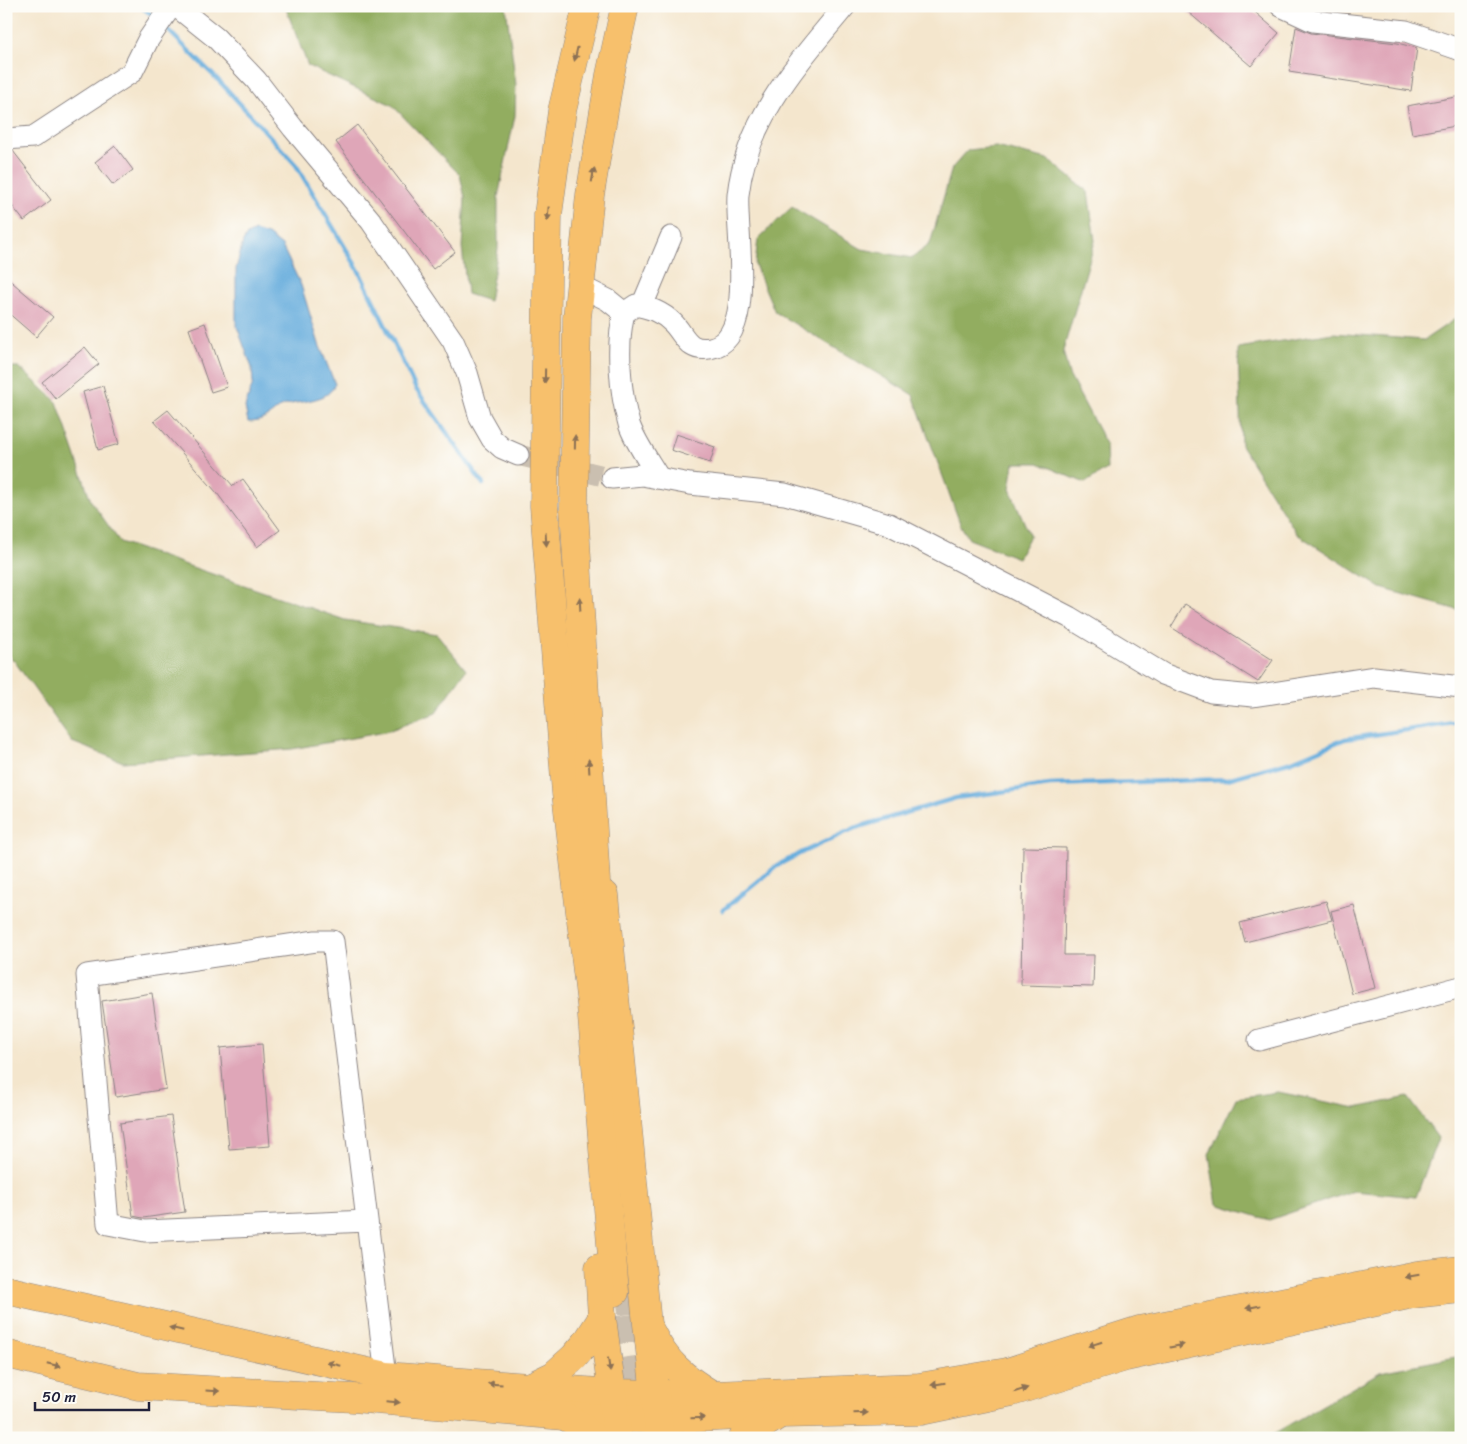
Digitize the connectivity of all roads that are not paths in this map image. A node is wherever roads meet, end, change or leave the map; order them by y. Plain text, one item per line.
1 (587, 6) edge
2 (625, 6) edge
3 (845, 6) edge
4 (1281, 6) edge
5 (172, 8) edge
6 (1461, 50) edge
7 (6, 139) edge
8 (671, 237) dead end
9 (580, 286) junction
10 (633, 310) junction
11 (518, 455) tunnel mouth
12 (612, 478) tunnel mouth
13 (659, 478) junction
14 (1461, 687) edge
15 (578, 793) junction
16 (1461, 987) edge
17 (1259, 1040) dead end
18 (367, 1221) junction
19 (1461, 1270) edge
20 (622, 1289) tunnel mouth
21 (1461, 1289) edge
22 (12, 1291) edge
23 (602, 1318) junction
24 (646, 1324) junction
25 (6, 1354) edge
26 (386, 1376) junction
27 (529, 1387) junction
28 (713, 1395) junction
29 (780, 1414) junction
30 (564, 1416) junction
31 (615, 1416) edge
32 (658, 1418) edge
33 (594, 1438) edge
34 (744, 1438) edge

1 -> 15 main road
9 -> 2 main road
3 - 10 street
4 - 6 street
5 - 7 street
5 - 11 street
8 - 10 street
9 - 10 street
15 -> 9 main road
10 - 13 street
12 - 13 street
13 - 14 street
15 - 20 main road
15 - 23 main road
15 - 24 main road
16 - 17 street
18 - 18 street
18 - 26 street
19 -> 28 main road
29 -> 21 main road
26 -> 22 main road
23 - 27 main road
23 -> 31 main road
24 - 28 main road
24 - 32 main road
25 -> 30 main road
27 -> 26 main road
27 - 31 main road
28 - 32 main road
32 -> 29 main road
29 - 34 main road
30 - 31 main road
30 - 33 main road
31 - 32 main road

